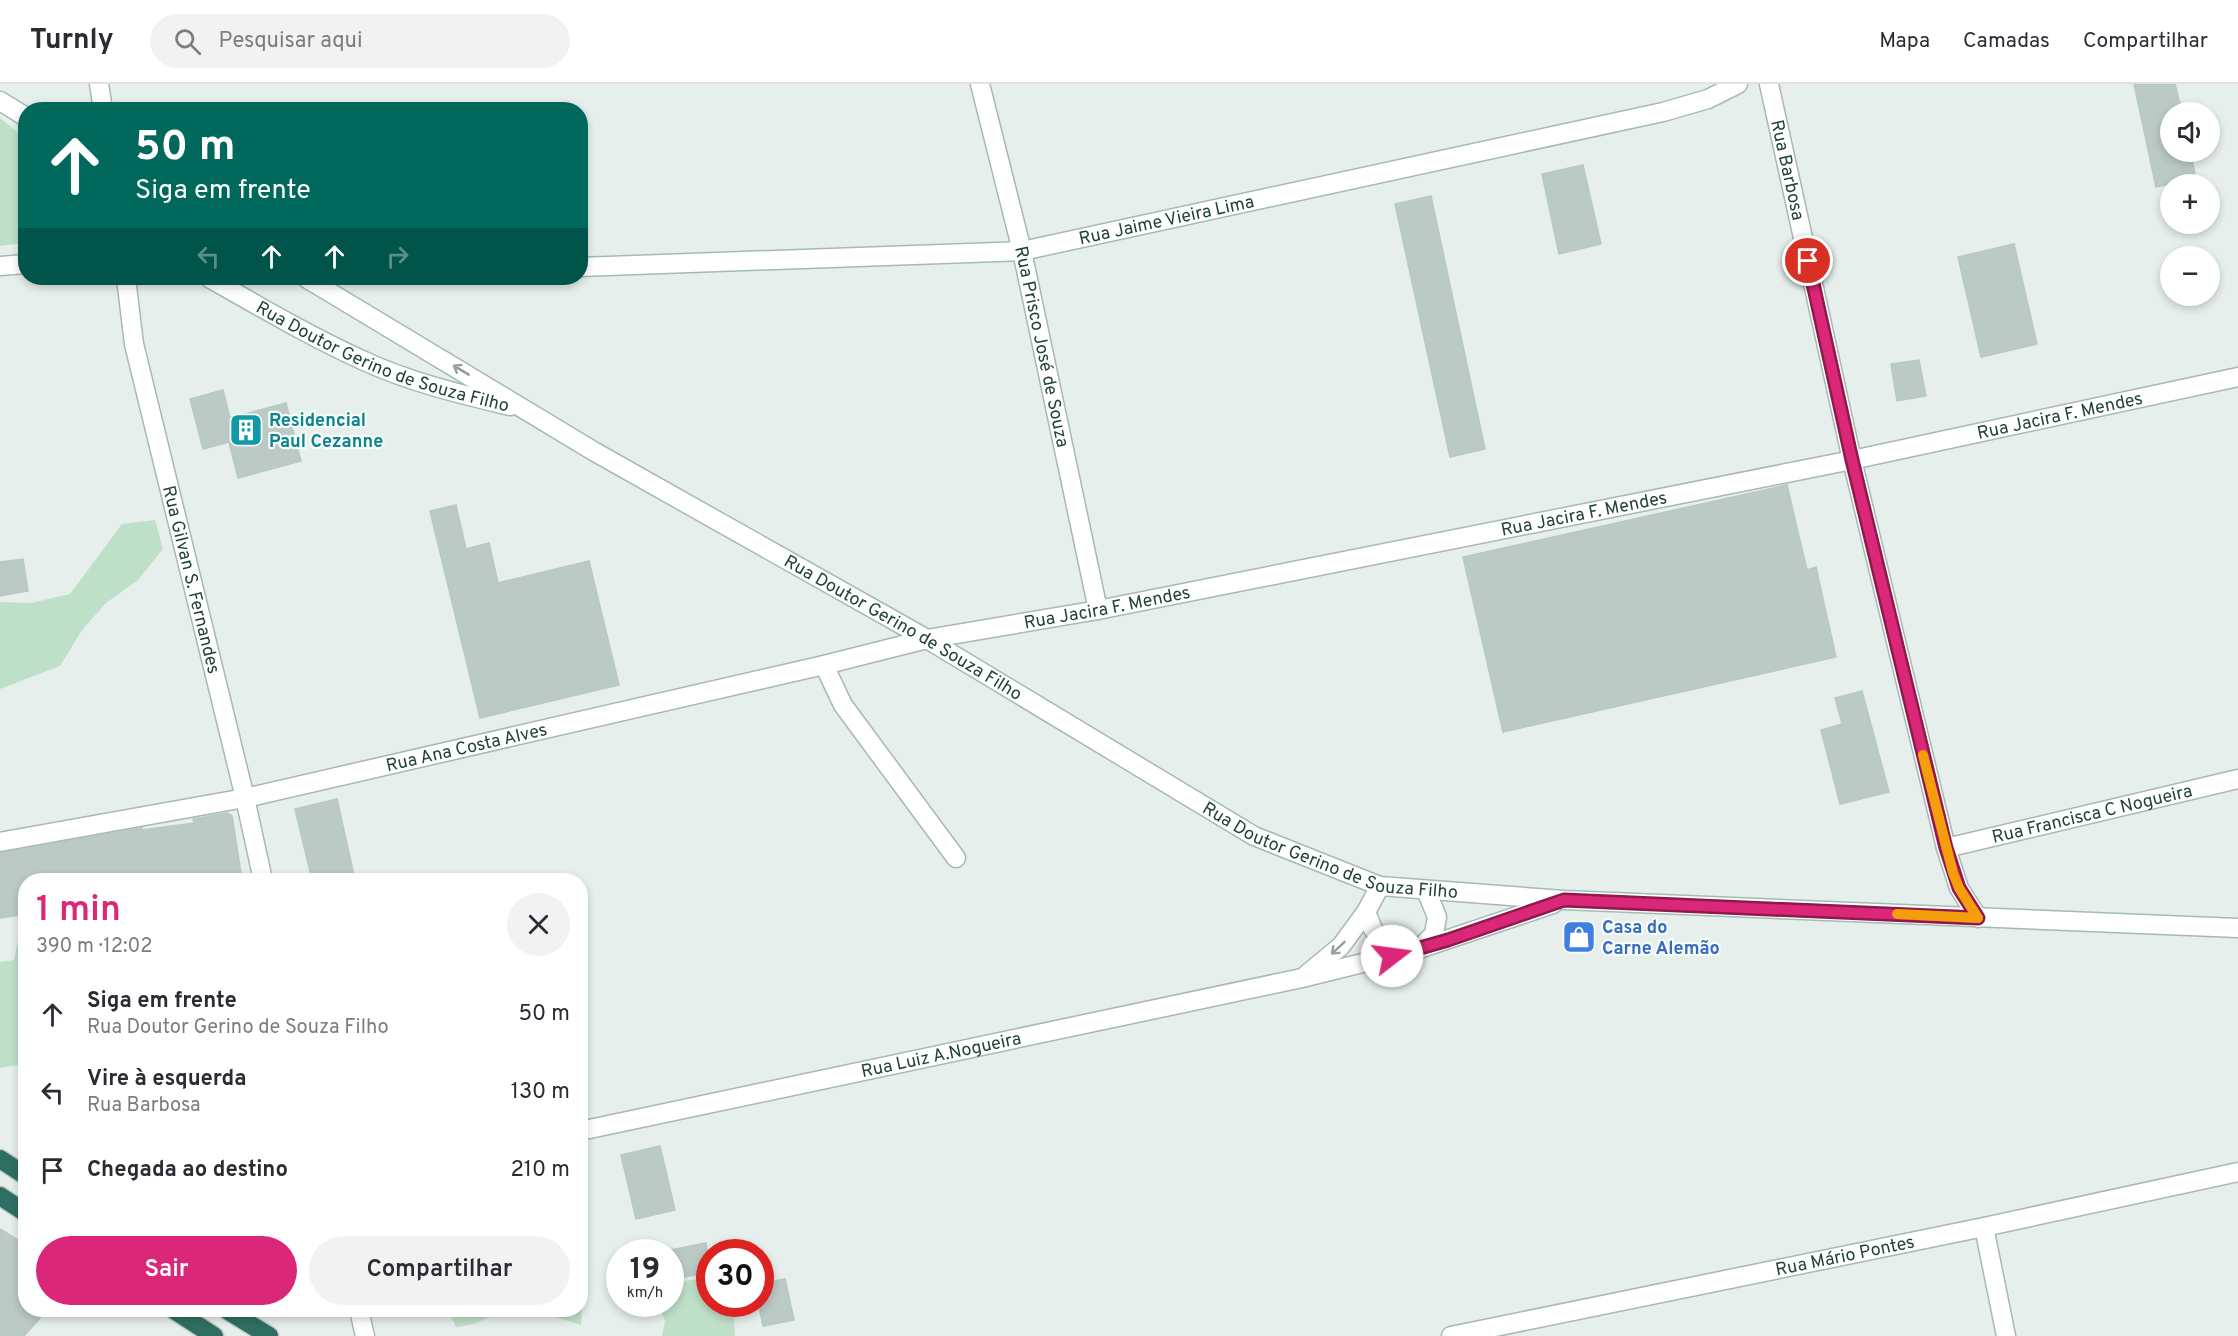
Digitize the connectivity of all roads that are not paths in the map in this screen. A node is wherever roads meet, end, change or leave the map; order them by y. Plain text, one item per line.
1 (99, 84) edge
2 (980, 84) edge
3 (1738, 84) edge
4 (1769, 84) edge
5 (0, 102) edge
6 (102, 102) edge
7 (18, 112) edge
8 (1022, 251) junction
9 (18, 265) edge
10 (0, 266) edge
11 (588, 267) edge
12 (127, 285) edge
13 (221, 285) edge
14 (318, 285) edge
15 (2238, 377) edge
16 (529, 411) junction
17 (1852, 460) junction
18 (1098, 610) junction
19 (927, 639) junction
20 (824, 665) junction
21 (2238, 779) edge
22 (245, 798) junction
23 (0, 842) edge
24 (1946, 848) junction
25 (956, 858) dead end
26 (261, 873) edge
27 (1380, 885) junction
28 (1426, 890) junction
29 (1564, 900) junction
30 (1366, 912) junction
31 (1978, 918) junction
32 (2238, 928) edge
33 (1419, 949) junction
34 (1392, 956) junction
35 (1302, 978) junction
36 (588, 1129) edge
37 (0, 1158) edge
38 (18, 1170) edge
39 (2238, 1172) edge
40 (0, 1196) edge
41 (18, 1208) edge
42 (1984, 1227) junction
43 (185, 1317) edge
44 (239, 1317) edge
45 (361, 1317) edge
46 (214, 1336) edge
47 (268, 1336) edge
48 (365, 1336) edge
49 (1451, 1336) edge
50 (2006, 1336) edge

1 - 6 street
2 - 8 street, Rua Prisco José de Souza
3 - 8 street, Rua Jaime Vieira Lima
4 - 17 street, Rua Barbosa
5 - 7 street
8 - 11 street, Rua Jaime Vieira Lima
8 - 18 street, Rua Prisco José de Souza
9 - 10 street
12 - 22 street, Rua Gilvan S. Fernandes
13 - 16 street, Rua Doutor Gerino de Souza Filho
16 -> 14 street, Rua Doutor Gerino de Souza Filho
15 - 17 street, Rua Jacira F. Mendes
16 - 19 street, Rua Doutor Gerino de Souza Filho
17 - 18 street, Rua Jacira F. Mendes
17 - 24 street, Rua Barbosa
18 - 19 street, Rua Jacira F. Mendes
19 - 20 street, Rua Ana Costa Alves
19 - 27 street, Rua Doutor Gerino de Souza Filho
20 - 22 street, Rua Ana Costa Alves
20 - 25 street
21 - 24 street, Rua Francisca C Nogueira
22 - 23 street, Rua Ana Costa Alves
22 - 26 street, Rua Gilvan S. Fernandes
24 - 31 street, Rua Barbosa
27 - 28 street, Rua Doutor Gerino de Souza Filho
27 - 30 street, Rua Luiz A.Nogueira
28 - 29 street, Rua Doutor Gerino de Souza Filho
28 - 33 street
29 - 31 street, Rua Doutor Gerino de Souza Filho
29 - 33 street, Rua Luiz A.Nogueira
30 - 34 street
30 -> 35 street, Rua Luiz A.Nogueira
31 - 32 street, Rua Doutor Gerino de Souza Filho
33 - 34 street, Rua Luiz A.Nogueira
34 - 35 street, Rua Luiz A.Nogueira
35 - 36 street, Rua Luiz A.Nogueira
37 - 38 highway
39 - 42 street, Rua Mário Pontes
40 - 41 highway
42 - 49 street, Rua Mário Pontes
42 - 50 street
43 - 46 highway
44 - 47 highway
45 - 48 street

